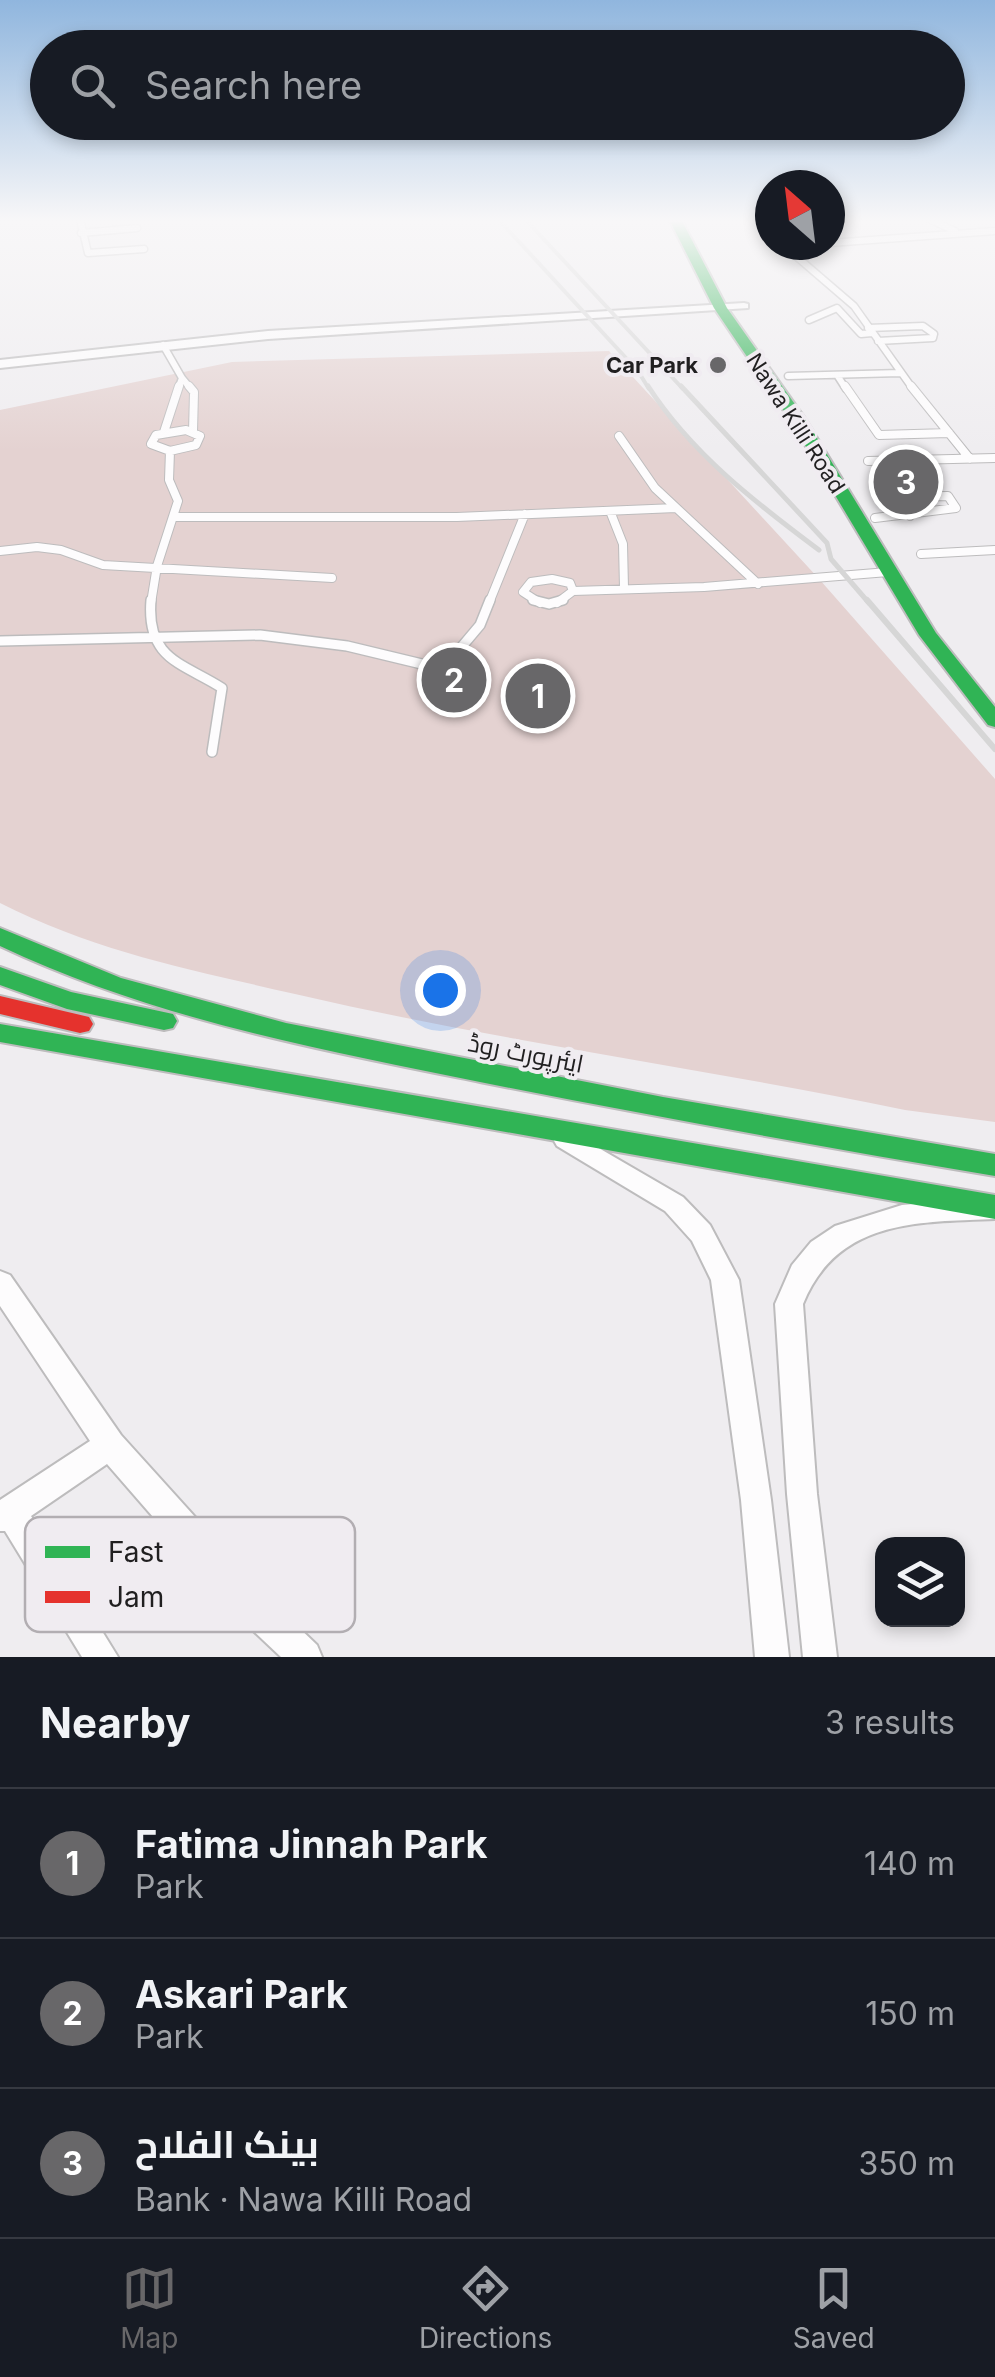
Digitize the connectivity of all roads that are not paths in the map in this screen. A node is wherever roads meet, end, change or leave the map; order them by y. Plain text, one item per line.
1 (726, 296) edge
2 (727, 296) edge
3 (843, 296) edge
4 (731, 304) junction
5 (809, 320) dead end
6 (870, 330) junction
7 (878, 342) junction
8 (163, 345) junction
9 (0, 361) edge
10 (900, 372) junction
11 (837, 375) junction
12 (788, 376) junction
13 (182, 378) junction
14 (164, 432) junction
15 (193, 432) junction
16 (949, 432) junction
17 (619, 436) dead end
18 (170, 451) junction
19 (970, 458) junction
20 (995, 458) edge
21 (868, 461) dead end
22 (876, 474) dead end
23 (894, 497) junction
24 (676, 508) junction
25 (610, 511) junction
26 (525, 514) junction
27 (910, 516) junction
28 (173, 517) junction
29 (875, 518) junction
30 (995, 550) edge
31 (0, 551) edge
32 (921, 554) dead end
33 (156, 567) junction
34 (888, 572) junction
35 (332, 578) dead end
36 (758, 584) junction
37 (624, 588) junction
38 (573, 591) junction
39 (154, 635) junction
40 (0, 641) edge
41 (443, 669) junction
42 (480, 678) dead end
43 (995, 696) edge
44 (995, 721) edge
45 (212, 752) dead end
46 (0, 936) edge
47 (0, 976) edge
48 (0, 1005) edge
49 (269, 1032) junction
50 (0, 1033) edge
51 (231, 1073) junction
52 (546, 1128) junction
53 (995, 1165) edge
54 (995, 1207) edge
55 (0, 1283) edge
56 (110, 1445) junction
57 (5, 1514) edge
58 (175, 1517) edge
59 (25, 1543) edge
60 (85, 1632) edge
61 (280, 1632) edge
62 (102, 1657) edge
63 (305, 1657) edge
64 (772, 1657) edge
65 (820, 1657) edge

1 - 4 main road, Nawa Killi Road
2 - 4 main road, Nawa Killi Road
3 - 6 lane
4 - 8 street
4 - 9 street
4 - 12 main road, Nawa Killi Road
4 - 34 main road, Nawa Killi Road
5 - 6 lane
6 - 7 lane
6 - 7 lane
7 - 10 lane
8 - 9 street
8 - 13 lane
10 - 11 lane
10 - 16 lane
11 - 12 lane
11 - 16 lane
12 - 29 main road, Nawa Killi Road
13 - 14 lane
13 - 15 lane
14 - 15 lane
14 - 18 lane
15 - 18 lane
16 - 19 lane
17 - 24 lane
18 - 28 lane
19 - 20 lane
19 - 21 lane
22 - 23 lane
23 - 27 lane
23 - 27 lane
24 - 25 lane
24 - 36 lane
25 - 26 lane
25 - 37 lane
26 - 28 lane
26 - 41 lane
27 - 29 lane
28 - 33 lane
29 - 43 main road, Nawa Killi Road
30 - 32 lane
31 - 33 lane
33 - 35 lane
33 - 39 lane
34 - 36 lane
34 - 44 main road, Nawa Killi Road
36 - 37 lane
37 - 38 lane
38 - 38 lane
39 - 40 lane
39 - 41 lane
39 - 45 lane
41 - 42 lane
46 - 49 main road, ایئرپورٹ روڈ
47 - 49 main road
48 - 51 main road
49 - 53 main road, ایئرپورٹ روڈ
50 - 51 main road
51 - 52 main road
52 - 54 main road
52 - 64 street
54 - 65 street
55 - 56 street
56 - 57 street
56 - 58 street
57 - 59 street
60 - 62 street
61 - 63 street

